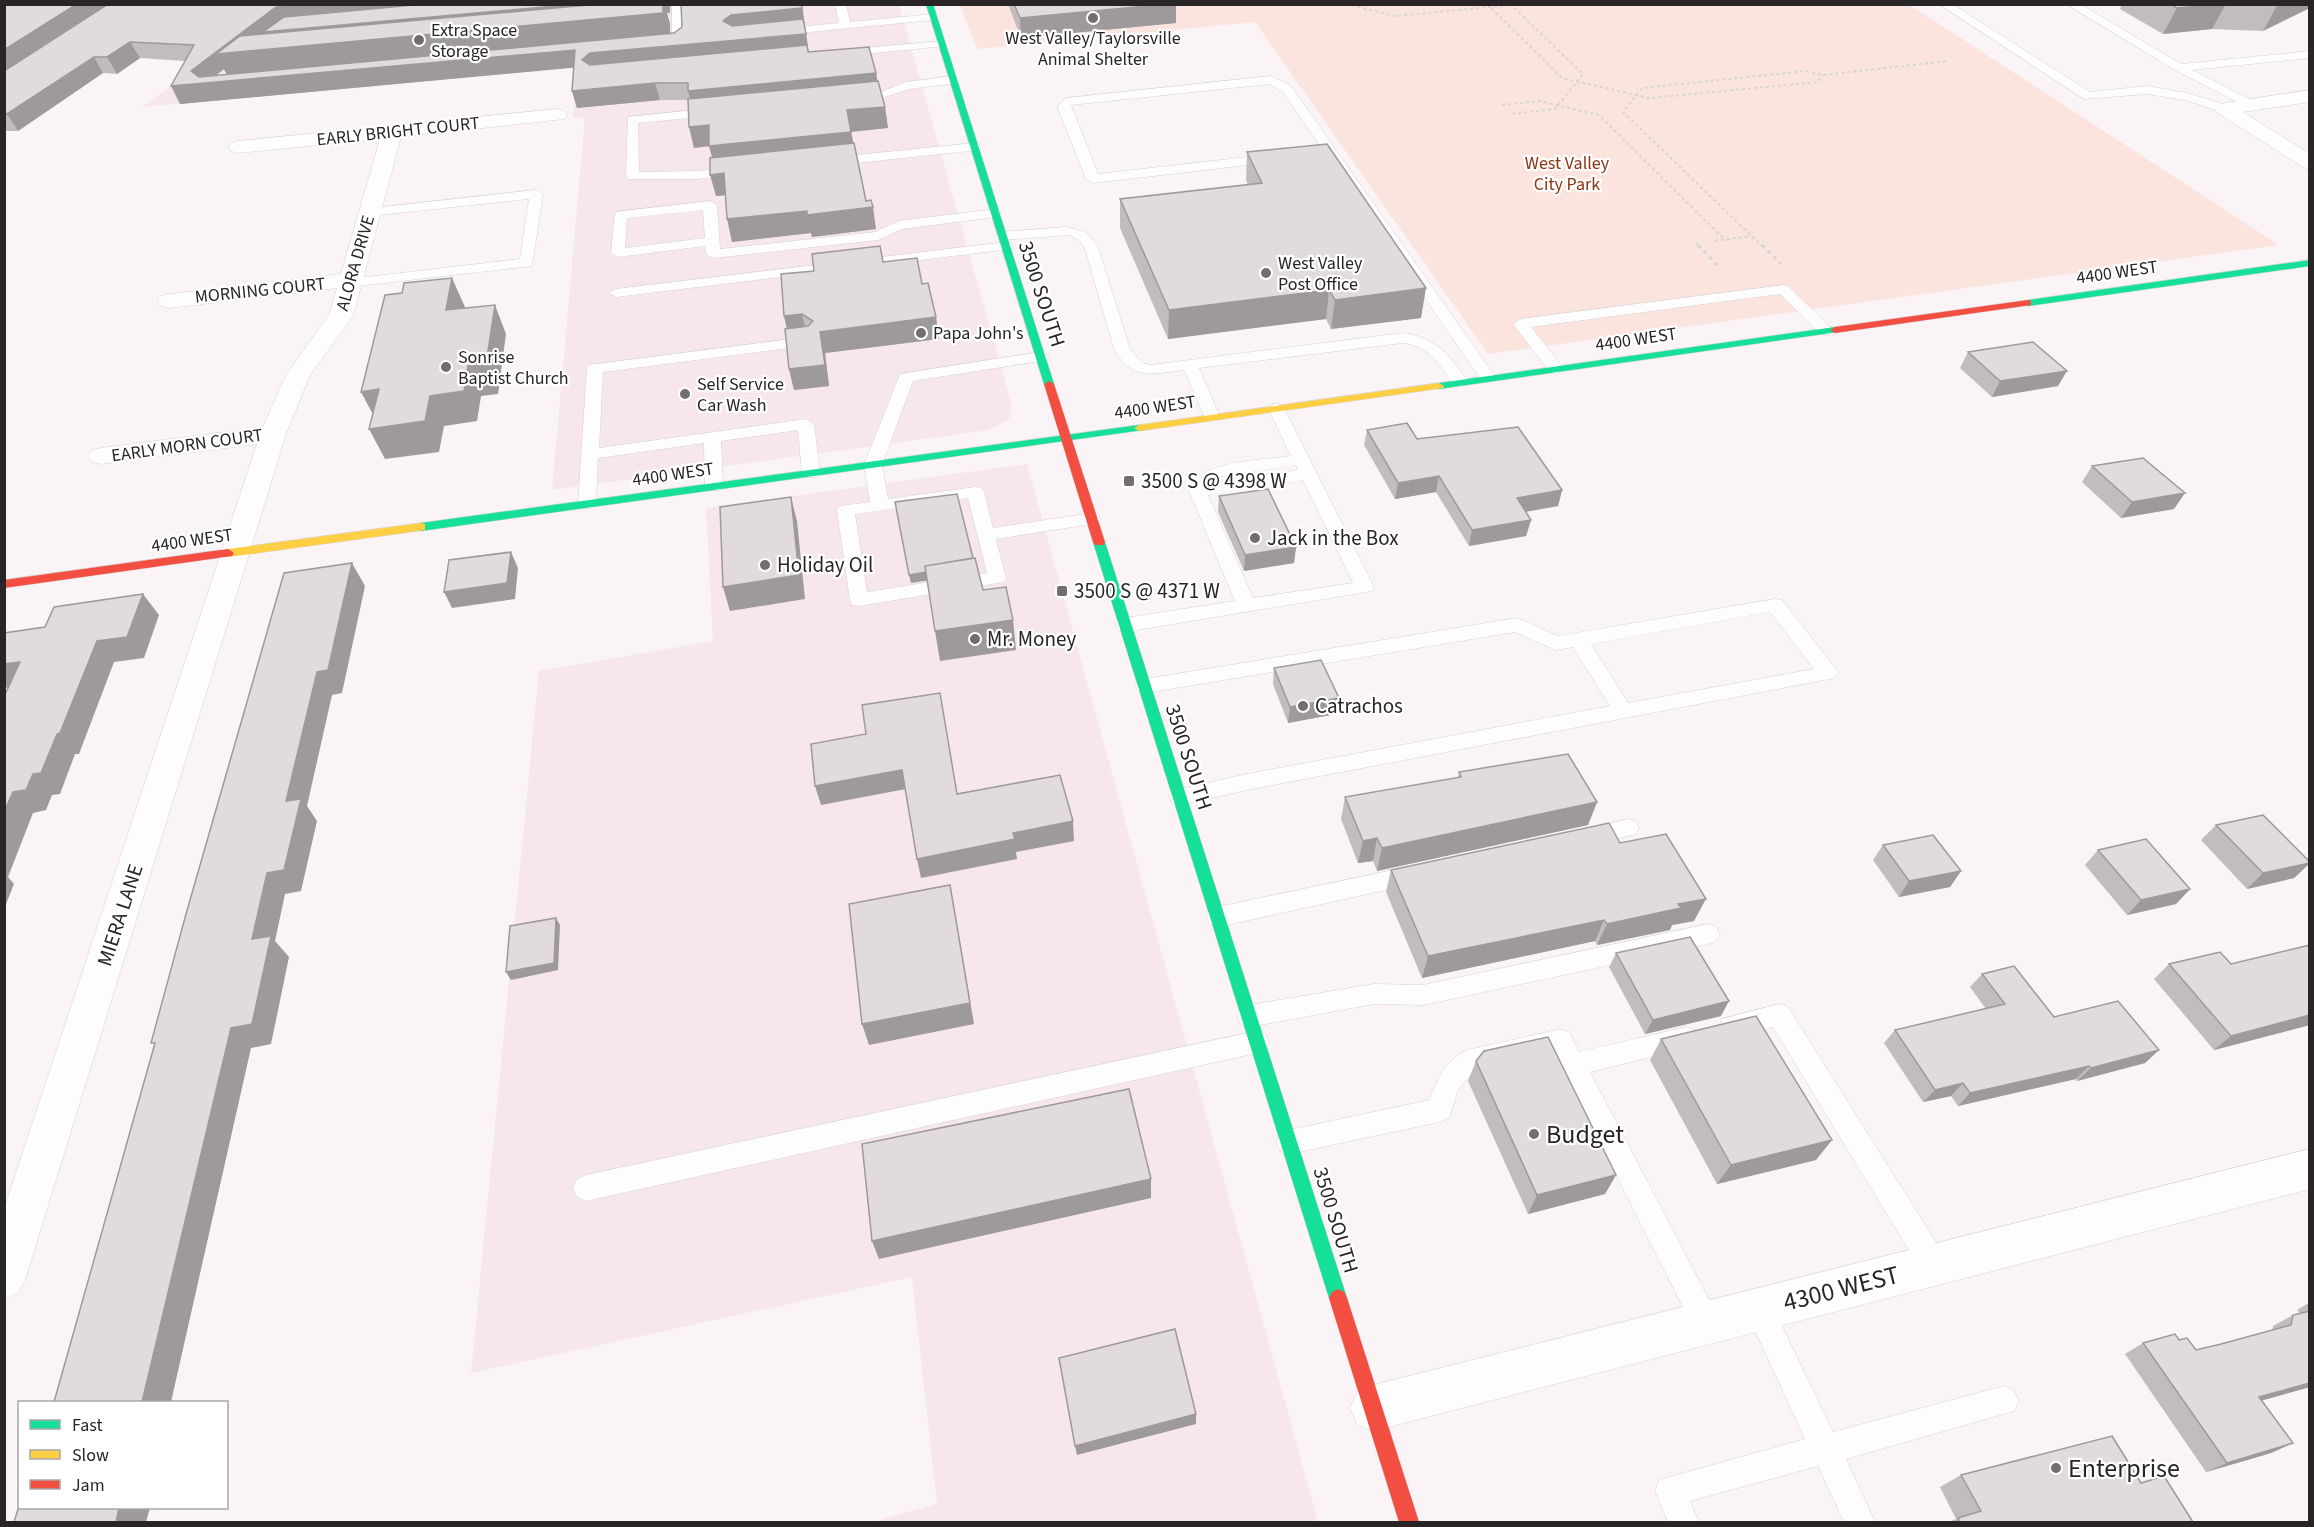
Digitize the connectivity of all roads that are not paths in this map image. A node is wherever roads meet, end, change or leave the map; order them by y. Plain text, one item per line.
1 (677, 4) edge
2 (840, 4) edge
3 (1944, 4) edge
4 (2071, 4) edge
5 (931, 11) edge
6 (845, 26) junction
7 (768, 33) edge
8 (941, 44) junction
9 (654, 46) edge
10 (825, 54) edge
11 (2310, 54) edge
12 (2179, 68) junction
13 (952, 80) junction
14 (2310, 96) edge
15 (837, 100) edge
16 (2249, 104) junction
17 (2225, 109) junction
18 (723, 111) edge
19 (557, 115) dead end
20 (392, 132) junction
21 (238, 147) dead end
22 (974, 147) junction
23 (1332, 151) junction
24 (1309, 154) edge
25 (1286, 156) edge
26 (815, 163) edge
27 (2310, 163) edge
28 (756, 169) edge
29 (370, 212) junction
30 (995, 213) junction
31 (1004, 241) junction
32 (712, 242) junction
33 (2310, 263) edge
34 (350, 282) junction
35 (616, 293) dead end
36 (169, 301) dead end
37 (1826, 331) junction
38 (807, 342) edge
39 (1041, 357) junction
40 (1190, 367) junction
41 (1556, 369) junction
42 (1488, 378) junction
43 (1460, 382) junction
44 (1276, 408) junction
45 (1212, 417) junction
46 (273, 434) junction
47 (712, 437) junction
48 (1067, 438) junction
49 (590, 454) junction
50 (101, 456) dead end
51 (873, 465) junction
52 (1305, 466) junction
53 (811, 473) junction
54 (714, 486) junction
55 (587, 504) junction
56 (880, 506) junction
57 (1092, 519) junction
58 (986, 536) junction
59 (236, 552) junction
60 (4, 584) edge
61 (1247, 606) junction
62 (1125, 625) junction
63 (1578, 639) junction
64 (1145, 687) junction
65 (1623, 711) junction
66 (1180, 797) junction
67 (1628, 828) dead end
68 (1559, 843) edge
69 (1432, 871) edge
70 (1218, 917) junction
71 (1708, 934) dead end
72 (1249, 1016) junction
73 (1257, 1042) junction
74 (1573, 1065) junction
75 (1289, 1142) junction
76 (2310, 1169) edge
77 (585, 1188) dead end
78 (1934, 1265) junction
79 (4, 1277) edge
80 (1759, 1309) junction
81 (1706, 1323) junction
82 (2004, 1401) dead end
83 (1373, 1408) junction
84 (1824, 1448) junction
85 (1409, 1522) edge
86 (1684, 1522) edge
87 (1860, 1522) edge

1 - 9 lane
2 - 6 lane
3 - 17 lane
4 - 12 lane
5 - 6 lane
5 - 8 street, 3500 SOUTH
6 - 7 lane
8 - 10 lane
8 - 13 street, 3500 SOUTH
11 - 12 lane
12 - 16 lane
13 - 15 lane
13 - 22 street, 3500 SOUTH
14 - 16 street
16 - 17 street
17 - 27 street
18 - 28 lane
19 - 20 street, EARLY BRIGHT COURT
20 - 21 street, EARLY BRIGHT COURT
20 - 29 street, ALORA DRIVE
22 - 26 lane
22 - 30 street, 3500 SOUTH
23 - 24 lane
23 - 25 lane
23 - 42 lane
29 - 34 street, ALORA DRIVE
29 - 34 lane
30 - 31 street, 3500 SOUTH
30 - 32 lane
31 - 35 lane
31 - 39 street, 3500 SOUTH
31 - 40 lane
32 - 32 lane
33 - 37 street, 4400 WEST
34 - 36 street, MORNING COURT
34 - 46 street, ALORA DRIVE
37 - 41 street, 4400 WEST
37 - 41 lane
38 - 49 lane
39 - 48 street, 3500 SOUTH
39 - 51 lane
40 - 43 lane
40 - 45 lane
41 - 42 street, 4400 WEST
42 - 43 street, 4400 WEST
43 - 44 street, 4400 WEST
44 - 45 street, 4400 WEST
44 - 52 lane
45 - 48 street, 4400 WEST
46 - 50 street, EARLY MORN COURT
46 - 59 street, ALORA DRIVE
47 - 49 lane
47 - 53 lane
47 - 54 lane
48 - 51 street, 4400 WEST
48 - 57 street, 3500 SOUTH
49 - 55 lane
51 - 53 street, 4400 WEST
51 - 56 lane
52 - 61 lane
52 - 61 lane
53 - 54 street, 4400 WEST
54 - 55 street, 4400 WEST
55 - 59 street, 4400 WEST
56 - 58 lane
56 - 58 lane
57 - 58 lane
57 - 62 street, 3500 SOUTH
59 - 60 street, 4400 WEST
59 - 79 street, MIERA LANE
61 - 62 lane
62 - 64 street, 3500 SOUTH
63 - 64 lane
63 - 65 lane
63 - 65 lane
64 - 66 street, 3500 SOUTH
65 - 66 lane
66 - 70 street, 3500 SOUTH
67 - 68 lane
69 - 70 lane
70 - 72 street, 3500 SOUTH
71 - 72 lane
72 - 73 street, 3500 SOUTH
73 - 75 street, 3500 SOUTH
73 - 77 lane
74 - 75 lane
74 - 78 lane
74 - 81 lane
75 - 83 street, 3500 SOUTH
76 - 78 street, 4300 WEST
78 - 80 street, 4300 WEST
80 - 81 street, 4300 WEST
80 - 84 lane
81 - 83 street, 4300 WEST
82 - 84 lane
83 - 85 street, 3500 SOUTH
84 - 86 lane
84 - 87 lane

